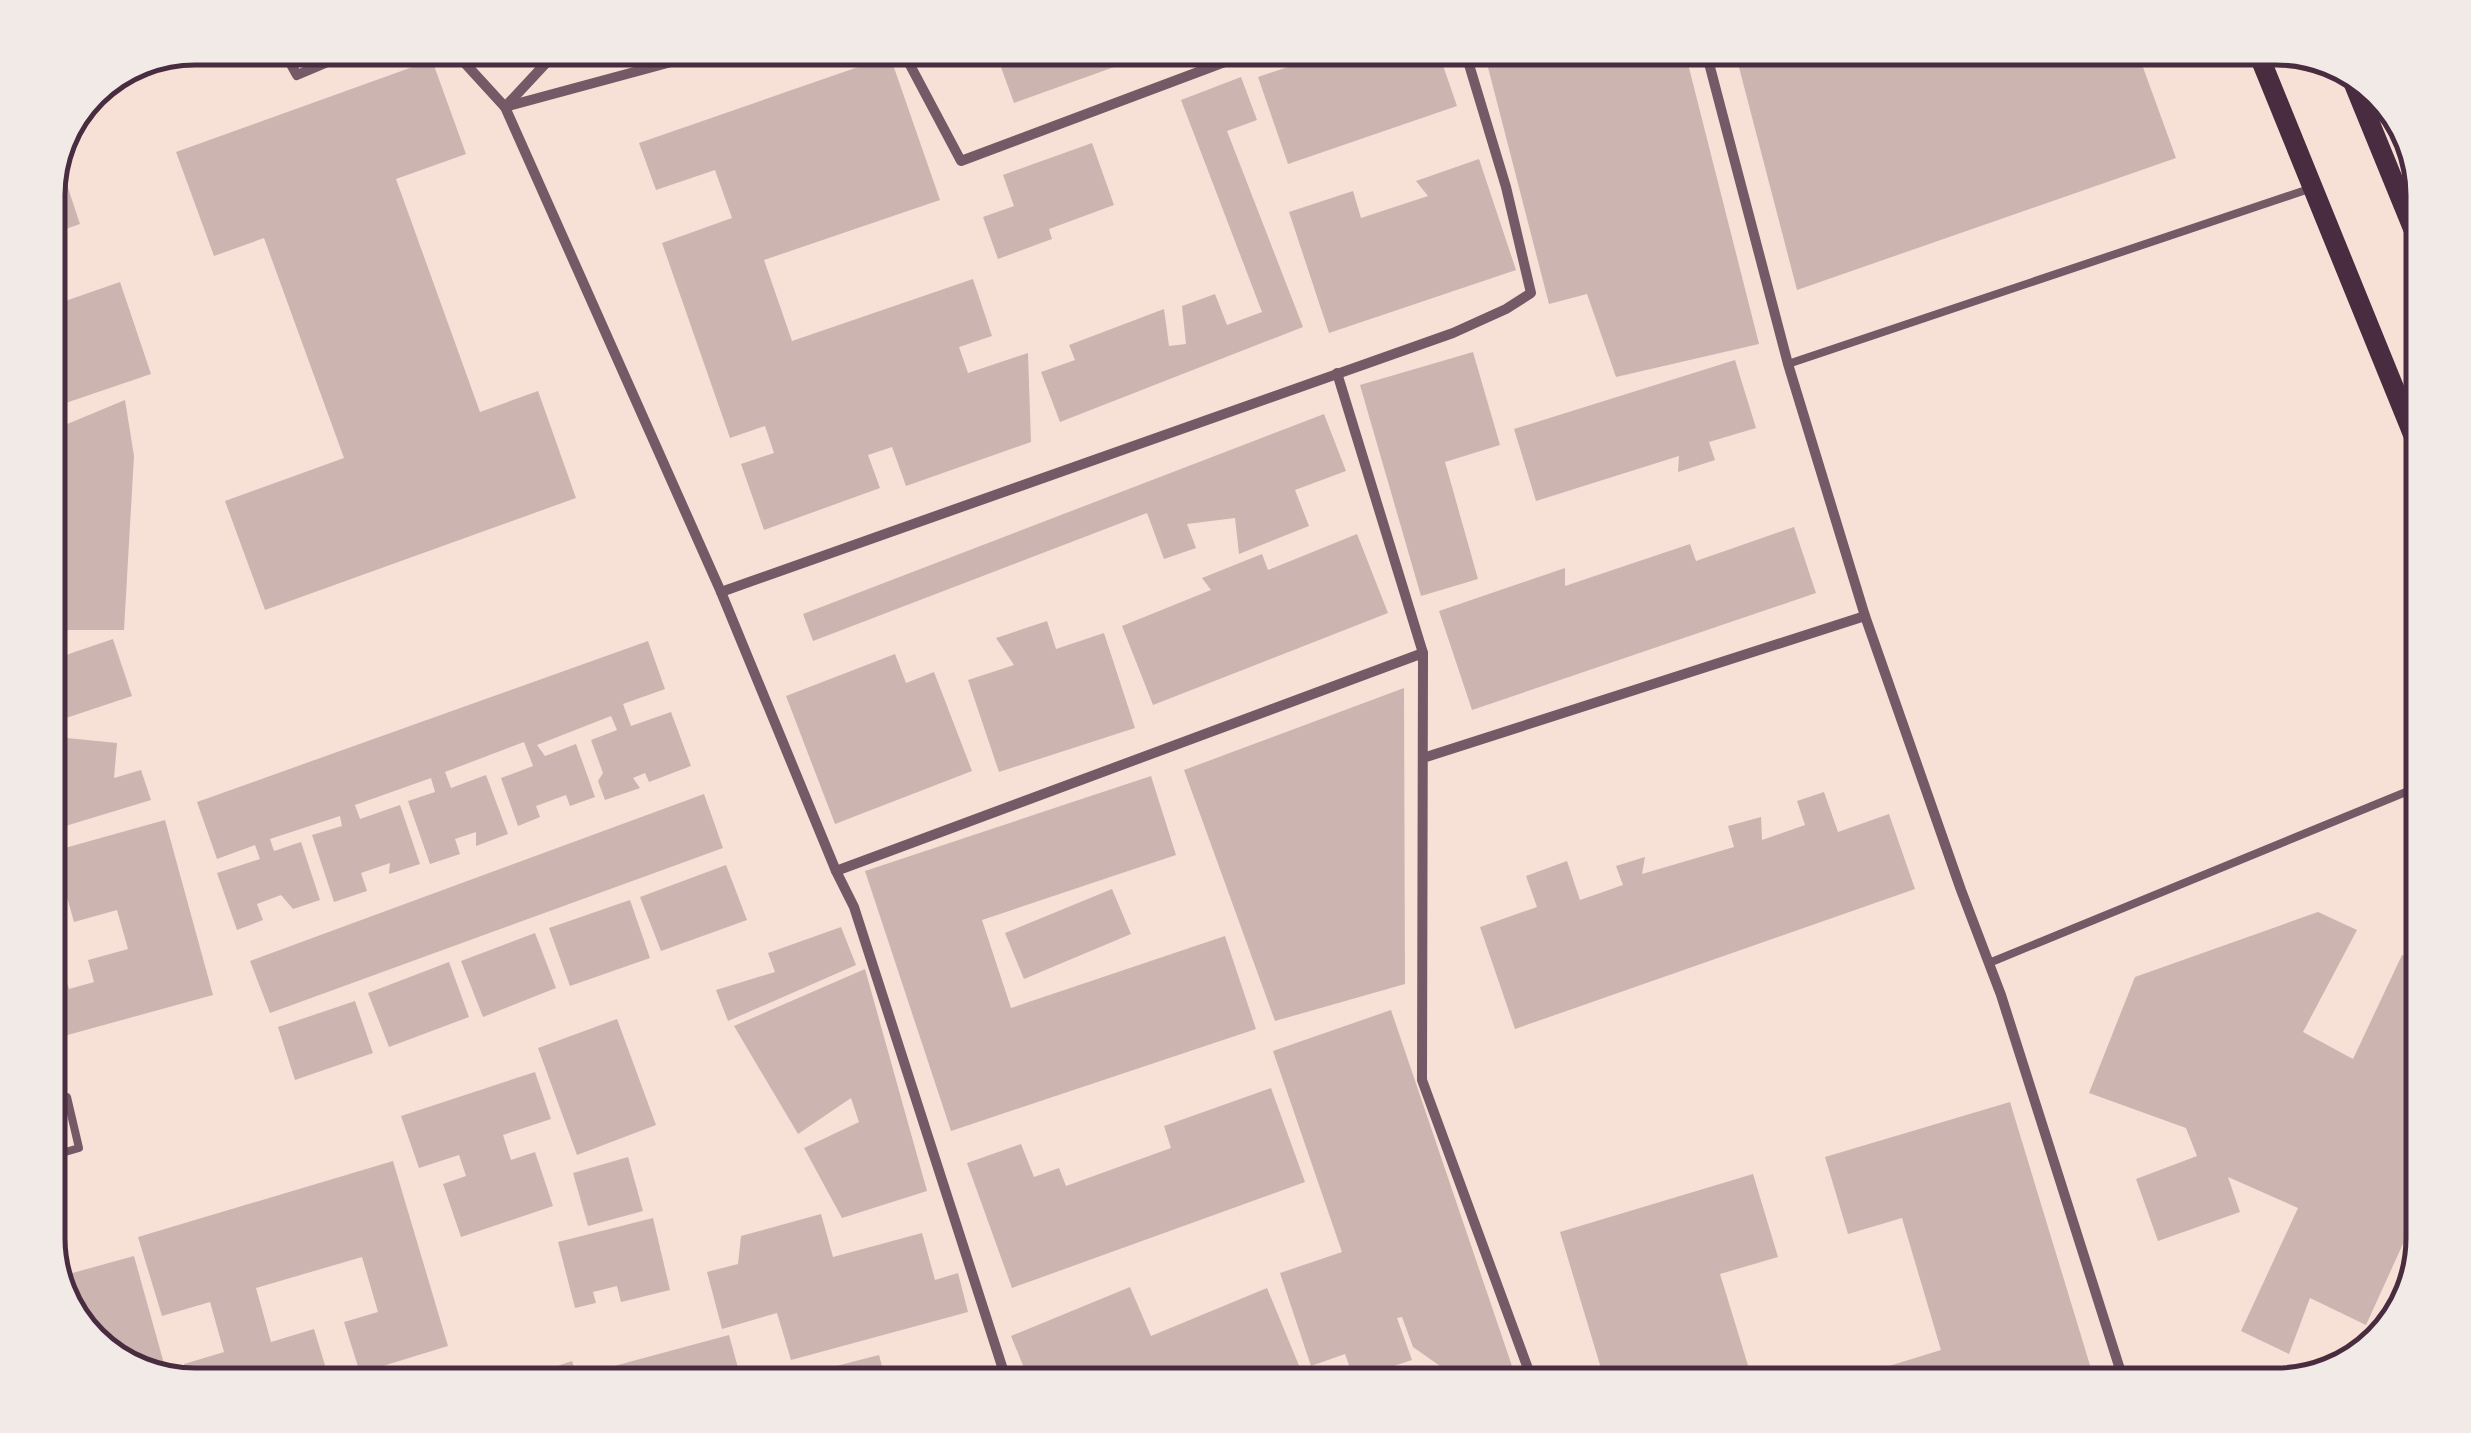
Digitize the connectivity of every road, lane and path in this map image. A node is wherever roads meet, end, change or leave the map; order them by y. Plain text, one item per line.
1 (291, 65) edge
2 (320, 65) edge
3 (467, 65) edge
4 (544, 65) edge
5 (660, 65) edge
6 (909, 65) edge
7 (1217, 65) edge
8 (1469, 65) edge
9 (1709, 65) edge
10 (2263, 65) edge
11 (2359, 95) edge
12 (505, 107) junction
13 (2314, 188) junction
14 (2406, 211) edge
15 (1788, 364) junction
16 (1337, 373) junction
17 (2406, 417) edge
18 (721, 592) junction
19 (1865, 616) junction
20 (1424, 653) junction
21 (1423, 758) junction
22 (2406, 793) edge
23 (836, 871) junction
24 (1989, 963) junction
25 (65, 1098) edge
26 (65, 1152) edge
27 (1002, 1368) edge
28 (1527, 1368) edge
29 (2119, 1368) edge

1 - 2 street
3 - 12 street
4 - 12 street
5 - 12 street
6 - 7 street
8 - 16 street
9 - 15 street
10 - 13 main road
11 - 14 main road
12 - 18 street
13 - 15 lane
13 - 17 main road
15 - 19 street
16 - 18 street
16 - 20 street
18 - 23 street
19 - 21 street
19 - 24 street
20 - 21 street
20 - 23 street
21 - 28 street
22 - 24 lane
23 - 27 street
24 - 29 street
25 - 26 lane

